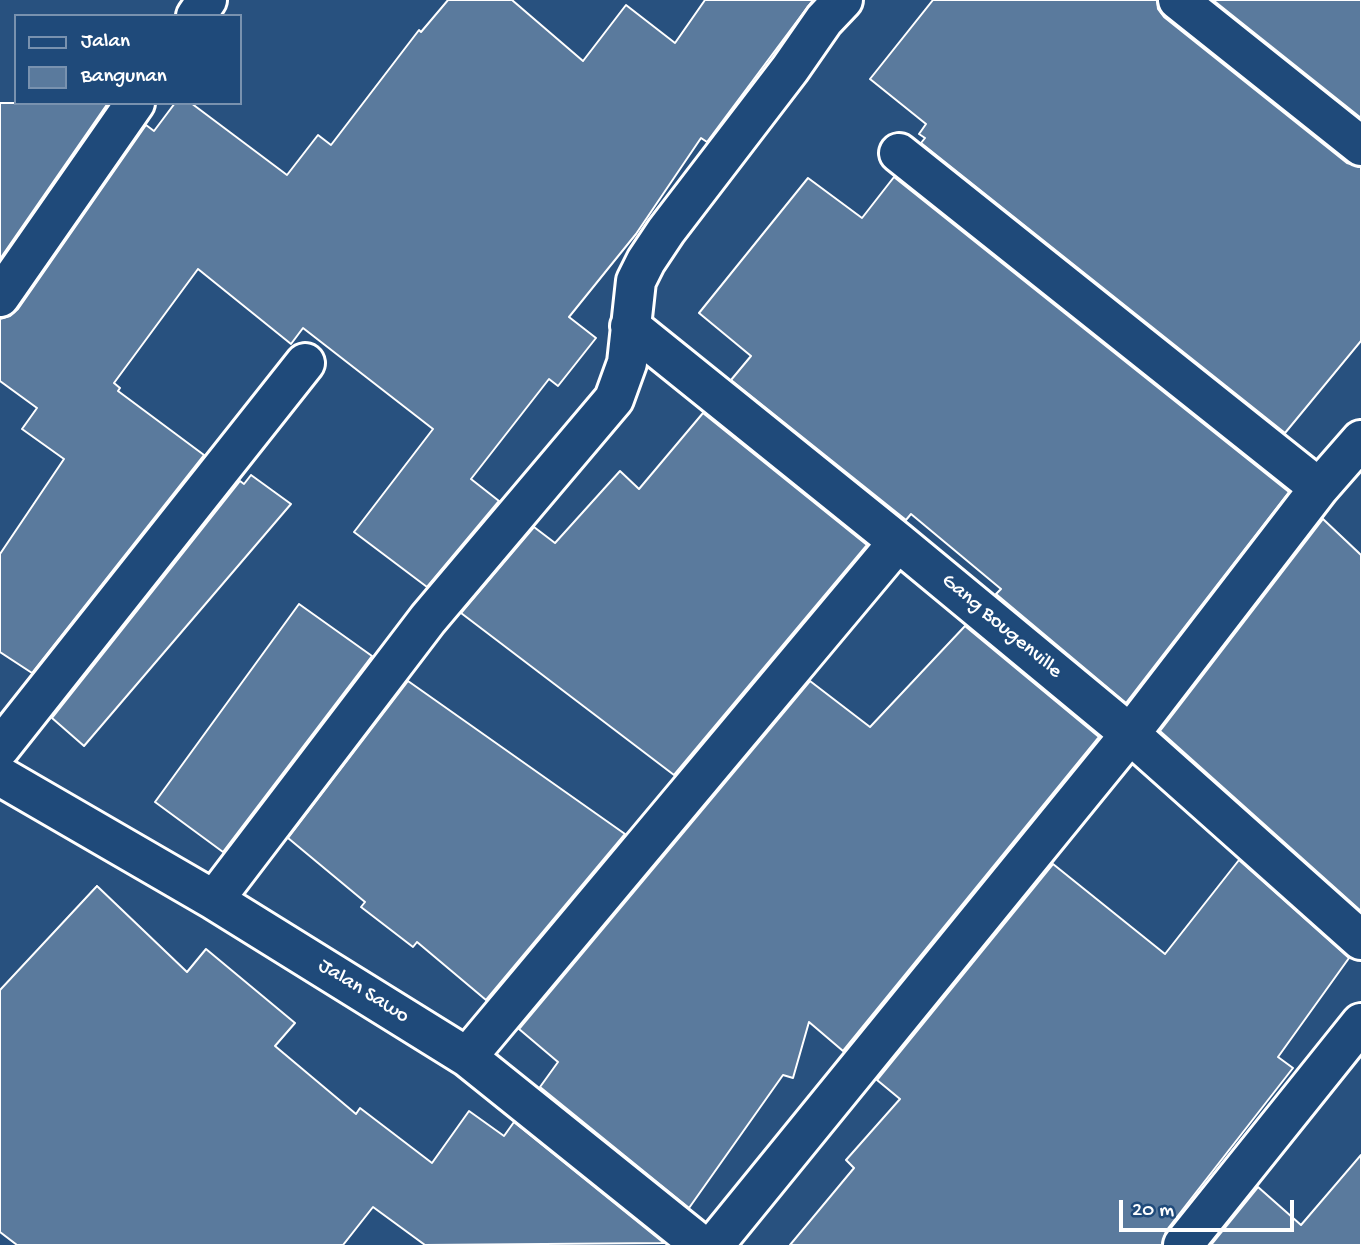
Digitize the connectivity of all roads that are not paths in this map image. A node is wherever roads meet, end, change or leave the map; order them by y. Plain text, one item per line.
1 (843, 0) edge
2 (1178, 0) edge
3 (134, 105) edge
4 (1361, 146) edge
5 (899, 153) dead end
6 (0, 297) edge
7 (630, 326) junction
8 (305, 363) dead end
9 (1361, 440) edge
10 (1319, 488) junction
11 (898, 542) junction
12 (1130, 734) junction
13 (1, 771) edge
14 (214, 900) junction
15 (1361, 940) edge
16 (1361, 1023) edge
17 (467, 1057) junction
18 (701, 1245) edge
19 (714, 1245) edge
20 (1183, 1245) edge

1 - 7 street
2 - 4 street
3 - 6 street
5 - 10 street
7 - 11 street, Gang Bougenville
7 - 14 street
8 - 13 street
9 - 10 street
10 - 12 street
11 - 12 street, Gang Bougenville
11 - 17 street
12 - 15 street, Gang Bougenville
12 - 19 street
13 - 14 street, Jalan Sawo
14 - 17 street, Jalan Sawo
16 - 20 street
17 - 18 street, Jalan Sawo

